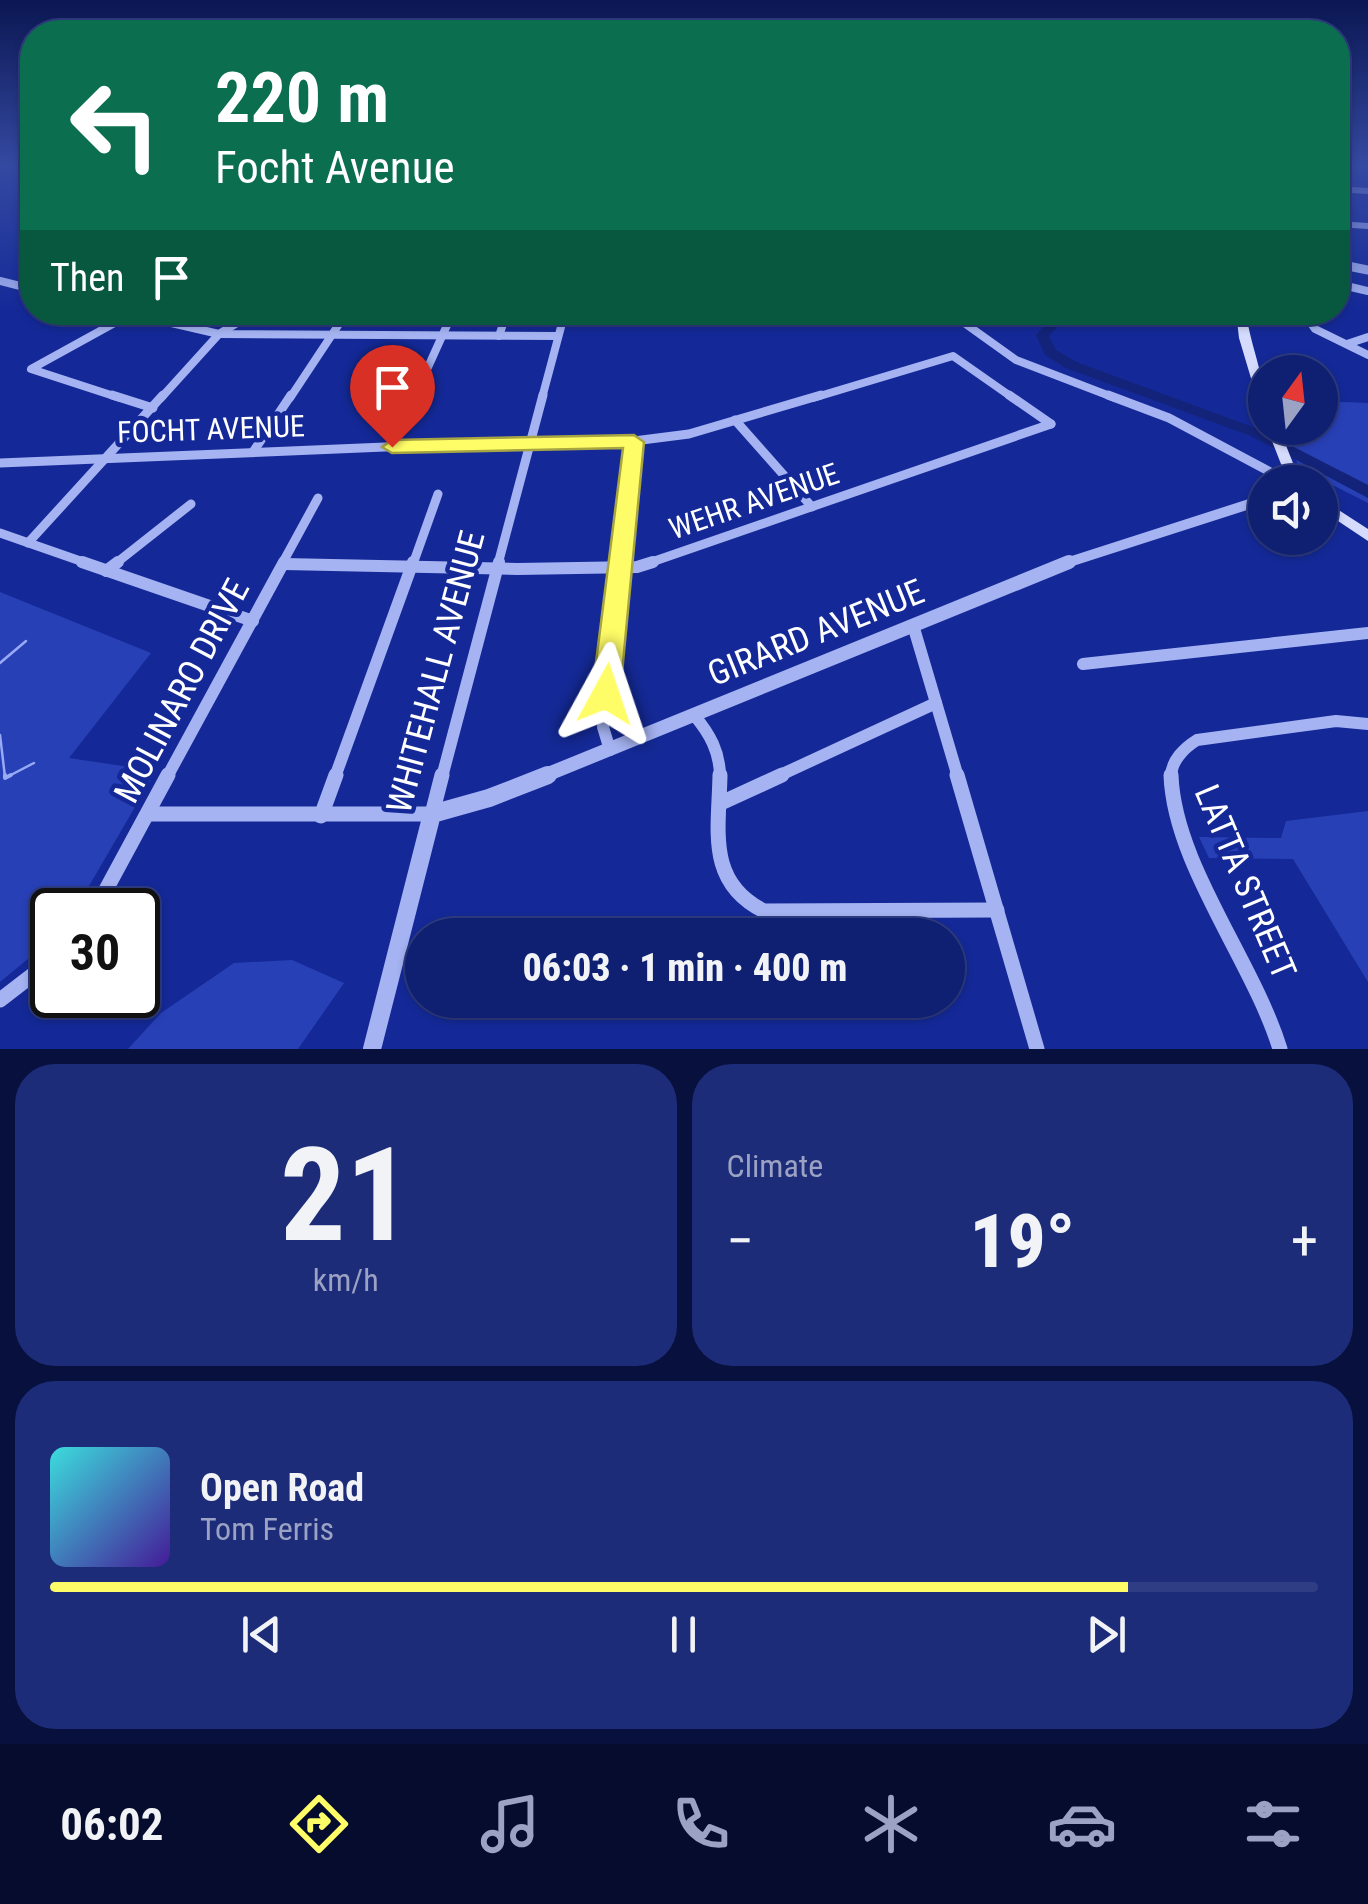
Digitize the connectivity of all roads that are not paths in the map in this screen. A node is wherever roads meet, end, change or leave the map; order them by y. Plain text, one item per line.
1 (105, 325) edge
2 (180, 325) edge
3 (234, 325) edge
4 (339, 325) edge
5 (448, 325) edge
6 (502, 325) edge
7 (561, 325) edge
8 (966, 325) edge
9 (1242, 325) edge
10 (1312, 325) edge
11 (219, 334) junction
12 (332, 335) junction
13 (442, 336) junction
14 (498, 336) junction
15 (558, 336) junction
16 (1368, 337) edge
17 (1346, 345) junction
18 (1249, 355) edge
19 (1368, 355) edge
20 (153, 408) junction
21 (735, 420) junction
22 (1051, 424) joint
23 (531, 441) junction
24 (634, 442) junction
25 (1280, 445) edge
26 (392, 447) junction
27 (253, 452) junction
28 (108, 458) junction
29 (1253, 462) junction
30 (0, 464) edge
31 (1287, 464) joint
32 (1258, 465) edge
33 (438, 494) dead end
34 (318, 498) dead end
35 (191, 504) dead end
36 (1248, 504) edge
37 (812, 507) junction
38 (1338, 515) edge
39 (0, 533) edge
40 (1368, 536) edge
41 (28, 543) junction
42 (284, 564) junction
43 (412, 566) junction
44 (497, 568) junction
45 (620, 570) junction
46 (106, 571) junction
47 (253, 621) junction
48 (913, 625) junction
49 (1368, 633) edge
50 (1083, 664) dead end
51 (936, 703) junction
52 (694, 715) junction
53 (1368, 724) edge
54 (610, 750) junction
55 (721, 802) junction
56 (150, 814) junction
57 (432, 814) junction
58 (321, 816) junction
59 (108, 888) edge
60 (996, 910) junction
61 (30, 977) edge
62 (0, 1000) edge
63 (372, 1049) edge
64 (1037, 1049) edge
65 (1280, 1049) edge

1 - 20 street
2 - 11 street
3 - 11 street
4 - 12 street
5 - 13 street
6 - 14 street
7 - 15 street, WHITEHALL AVENUE
8 - 29 street
9 - 18 main road
10 - 17 street
11 - 12 street
11 - 20 street
12 - 13 street
12 - 27 street
13 - 14 street
13 - 26 street
14 - 15 street
15 - 23 street, WHITEHALL AVENUE
16 - 17 street
17 - 19 street
20 - 28 street
21 - 22 street, FOCHT AVENUE
21 - 24 street, FOCHT AVENUE
21 - 37 street
22 - 37 street, WEHR AVENUE
23 - 24 street, FOCHT AVENUE
23 - 26 street, FOCHT AVENUE
23 - 44 street, WHITEHALL AVENUE
24 - 45 street
25 - 31 main road
26 - 27 street, FOCHT AVENUE
27 - 28 street, FOCHT AVENUE
28 - 30 street, FOCHT AVENUE
28 - 41 street
29 - 31 street
29 - 32 street
33 - 43 street
34 - 42 street, MOLINARO DRIVE
35 - 46 street
36 - 48 street, GIRARD AVENUE
37 - 45 street, WEHR AVENUE
38 - 40 main road
39 - 41 street
41 - 46 street
42 - 43 street, WEHR AVENUE
42 - 47 street, MOLINARO DRIVE
43 - 44 street, WEHR AVENUE
43 - 58 street
44 - 45 street, WEHR AVENUE
44 - 57 street, WHITEHALL AVENUE
45 - 54 street
46 - 47 street
47 - 56 street, MOLINARO DRIVE
48 - 51 street
48 - 52 street, GIRARD AVENUE
49 - 50 street
51 - 55 street
51 - 60 street
52 - 54 street, GIRARD AVENUE
52 - 55 street
53 - 65 street, LATTA STREET
54 - 57 street, GIRARD AVENUE
55 - 60 street
56 - 58 street, GIRARD AVENUE
56 - 59 street, MOLINARO DRIVE
57 - 58 street, GIRARD AVENUE
57 - 63 street, WHITEHALL AVENUE
60 - 64 street
61 - 62 street

